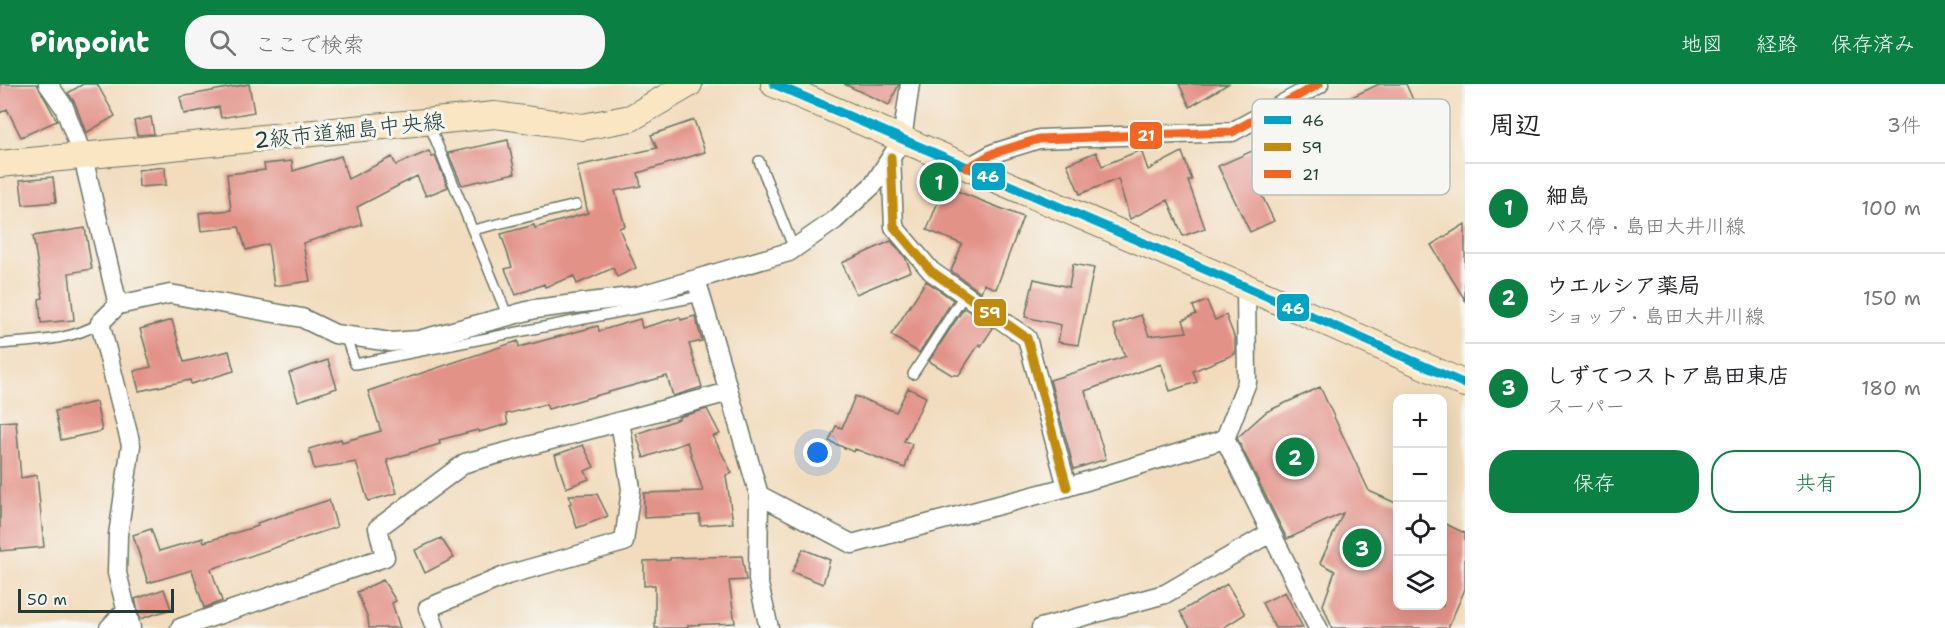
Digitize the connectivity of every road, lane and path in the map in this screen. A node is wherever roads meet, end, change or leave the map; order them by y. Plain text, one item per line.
1 (48, 84) edge
2 (689, 84) edge
3 (774, 84) edge
4 (910, 84) edge
5 (1319, 84) edge
6 (1292, 99) edge
7 (1252, 121) edge
8 (429, 122) junction
9 (896, 148) junction
10 (83, 157) junction
11 (759, 161) dead end
12 (0, 164) edge
13 (968, 168) junction
14 (576, 205) dead end
15 (473, 230) junction
16 (794, 249) junction
17 (1246, 287) junction
18 (699, 288) junction
19 (965, 294) junction
20 (647, 300) junction
21 (118, 305) junction
22 (508, 316) junction
23 (100, 323) junction
24 (345, 335) junction
25 (0, 344) edge
26 (913, 374) dead end
27 (1463, 382) edge
28 (729, 392) junction
29 (621, 422) junction
30 (1225, 439) junction
31 (1066, 487) junction
32 (759, 495) junction
33 (1270, 533) junction
34 (127, 609) junction
35 (109, 628) edge
36 (131, 628) edge
37 (180, 628) edge
38 (435, 628) edge
39 (769, 628) edge
40 (1041, 628) edge
41 (1318, 628) edge

1 - 10 street
2 - 8 main road, 2級市道細島中央線
3 - 9 main road
4 - 9 street
5 - 6 street
7 - 13 street
8 - 10 main road, 2級市道細島中央線
8 - 15 lane
9 - 13 main road
9 - 16 street
9 - 19 street
10 - 12 main road, 2級市道細島中央線
10 - 21 street
11 - 16 lane
13 - 17 main road
14 - 15 lane
15 - 22 lane
16 - 18 street
17 - 27 main road
17 - 30 street
18 - 20 street
18 - 28 street
19 - 26 lane
19 - 31 street
20 - 22 street
20 - 24 lane
21 - 23 street
21 - 24 street
22 - 24 street
23 - 25 lane
23 - 34 street
28 - 29 street
28 - 32 street
29 - 37 street
29 - 38 street
30 - 31 street
30 - 33 street
31 - 32 street
32 - 39 street
33 - 40 street
33 - 41 street
34 - 35 street
34 - 36 street

